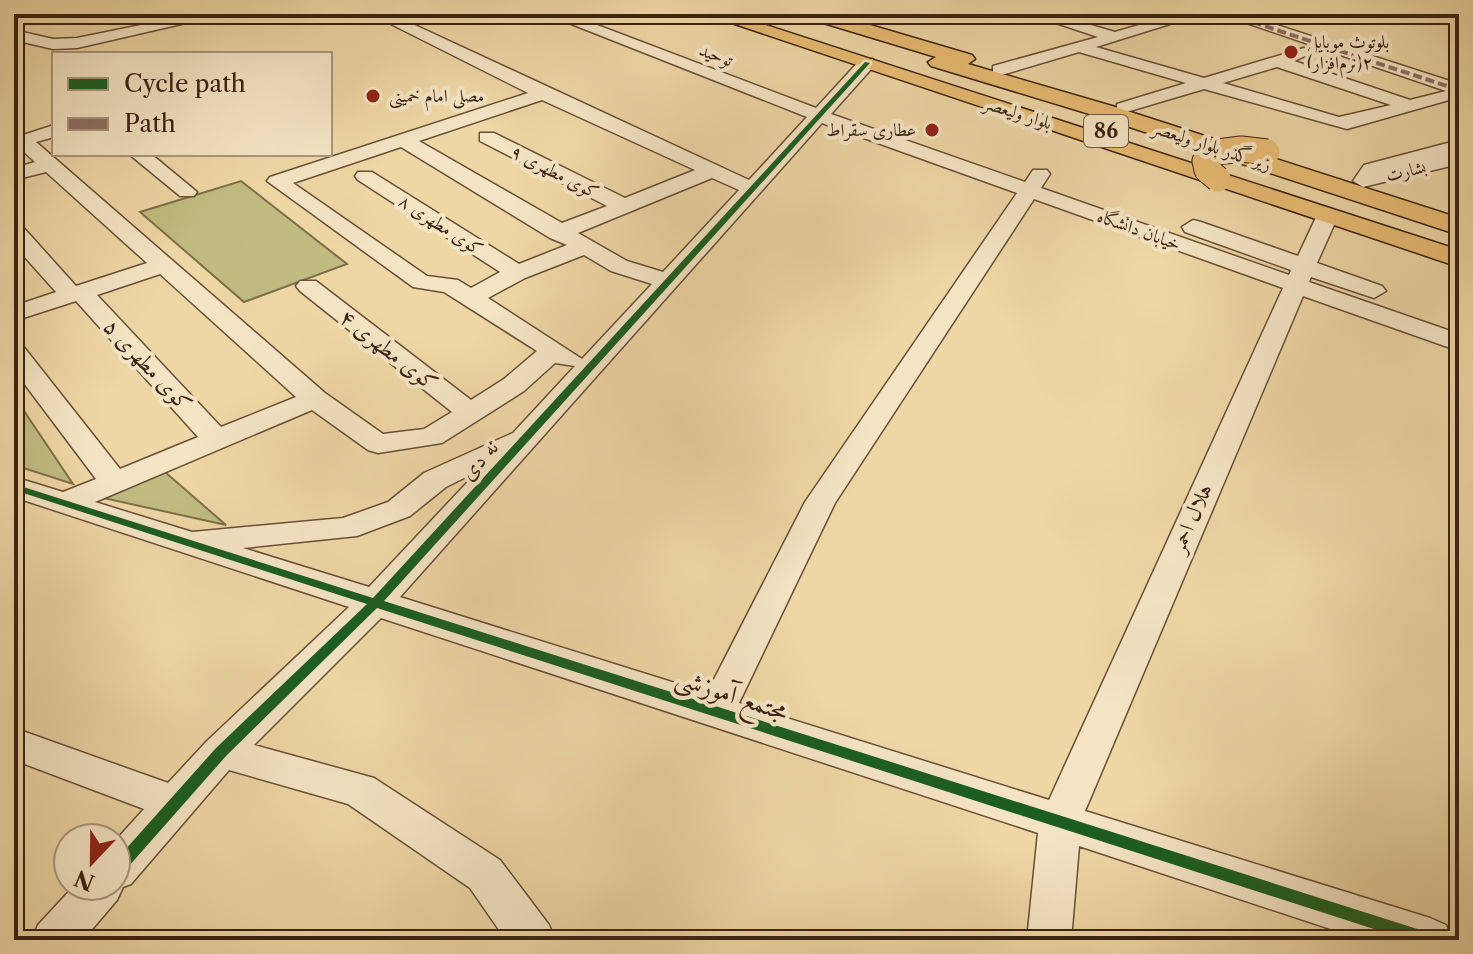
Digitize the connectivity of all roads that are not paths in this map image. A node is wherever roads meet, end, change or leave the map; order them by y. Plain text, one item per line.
1 (217, 14) edge
2 (379, 14) edge
3 (554, 14) edge
4 (604, 14) edge
5 (714, 14) edge
6 (779, 14) edge
7 (1037, 14) edge
8 (1136, 14) edge
9 (1194, 14) edge
10 (1228, 14) edge
11 (827, 16) edge
12 (743, 17) edge
13 (1164, 23) junction
14 (14, 35) edge
15 (661, 36) dead end
16 (1113, 36) junction
17 (1075, 46) junction
18 (1304, 53) dead end
19 (1276, 61) junction
20 (867, 63) junction
21 (999, 70) junction
22 (1201, 83) junction
23 (1451, 93) edge
24 (543, 94) junction
25 (824, 104) junction
26 (1411, 106) junction
27 (1123, 108) junction
28 (52, 132) edge
29 (487, 137) dead end
30 (402, 139) junction
31 (1459, 146) edge
32 (1267, 152) junction
33 (142, 156) edge
34 (1459, 158) edge
35 (48, 165) junction
36 (713, 170) junction
37 (14, 174) edge
38 (365, 176) dead end
39 (1218, 179) junction
40 (1034, 181) junction
41 (1363, 181) junction
42 (753, 189) junction
43 (187, 192) dead end
44 (624, 206) junction
45 (1459, 213) edge
46 (1327, 216) junction
47 (1459, 227) edge
48 (14, 231) edge
49 (558, 233) junction
50 (583, 247) junction
51 (1459, 247) edge
52 (1459, 259) edge
53 (163, 265) junction
54 (517, 273) junction
55 (1300, 276) junction
56 (669, 281) junction
57 (308, 286) dead end
58 (76, 293) junction
59 (470, 298) junction
60 (14, 314) edge
61 (1459, 322) edge
62 (1459, 343) edge
63 (553, 351) junction
64 (14, 352) edge
65 (587, 371) junction
66 (315, 399) junction
67 (470, 413) junction
68 (529, 434) junction
69 (215, 438) junction
70 (114, 482) junction
71 (14, 487) edge
72 (64, 503) junction
73 (185, 542) junction
74 (375, 603) junction
75 (716, 712) junction
76 (14, 744) edge
77 (221, 752) junction
78 (176, 803) junction
79 (1060, 822) junction
80 (132, 852) edge
81 (88, 902) edge
82 (54, 940) edge
83 (533, 940) edge
84 (1049, 940) edge
85 (1430, 940) edge

1 - 14 street
2 - 24 street
3 - 25 street, توحید
4 - 15 street
5 - 12 main road, بلوار ولیعصر
6 - 47 main road, زیر گذر بلوار ولیعصر
7 - 16 street
8 - 13 street
9 - 13 street
10 - 23 street
11 - 21 main road, بلوار ولیعصر
12 - 20 main road, بلوار ولیعصر
12 - 51 main road, بلوار ولیعصر / 86
13 - 16 street
16 - 17 street
17 - 21 street
17 - 22 street
18 - 19 street
19 - 22 street
19 - 26 street
20 - 25 street, نه دی
20 - 39 main road, بلوار ولیعصر
21 - 27 main road, بلوار ولیعصر
22 - 26 street
22 - 27 street
23 - 26 street
24 - 30 street
24 - 36 street
25 - 40 street, خیابان دانشگاه
25 - 42 street, نه دی
27 - 32 main road, بلوار ولیعصر
28 - 35 street
29 - 44 street, کوی مطهری ۹
30 - 49 street
30 - 59 street
31 - 41 street, بشارت
32 - 39 main road, bridge
32 - 41 main road, بلوار ولیعصر
33 - 43 street
34 - 41 street, بشارت
35 - 37 street
35 - 53 street
36 - 42 street
36 - 44 street
38 - 54 street, کوی مطهری ۸
39 - 46 main road, بلوار ولیعصر
40 - 55 street, خیابان دانشگاه
40 - 75 street
41 - 45 main road, بلوار ولیعصر
42 - 56 street, نه دی
44 - 49 street
46 - 52 main road, بلوار ولیعصر
46 - 55 street, هلال احمر
48 - 58 street, کوی مطهری ۵
49 - 50 street
50 - 54 street
50 - 56 street
53 - 58 street
53 - 66 street
54 - 59 street
55 - 61 street, خیابان دانشگاه
55 - 62 street, خیابان دانشگاه
55 - 79 street, هلال احمر
56 - 65 street, نه دی
57 - 67 street, کوی مطهری ۴
58 - 60 street
58 - 69 street, کوی مطهری ۵
59 - 63 street
63 - 65 street
63 - 67 street
64 - 70 street
65 - 68 street, نه دی
66 - 67 street
66 - 69 street
68 - 73 street
68 - 74 street, نه دی
69 - 70 street
70 - 72 street
71 - 72 street
72 - 73 street
73 - 74 street
74 - 75 street, مجتمع آموزشی
74 - 77 street
75 - 79 street, مجتمع آموزشی
76 - 78 street
77 - 78 street
77 - 83 street
78 - 80 street
79 - 84 street, هلال احمر
79 - 85 street, مجتمع آموزشی
81 - 82 street

